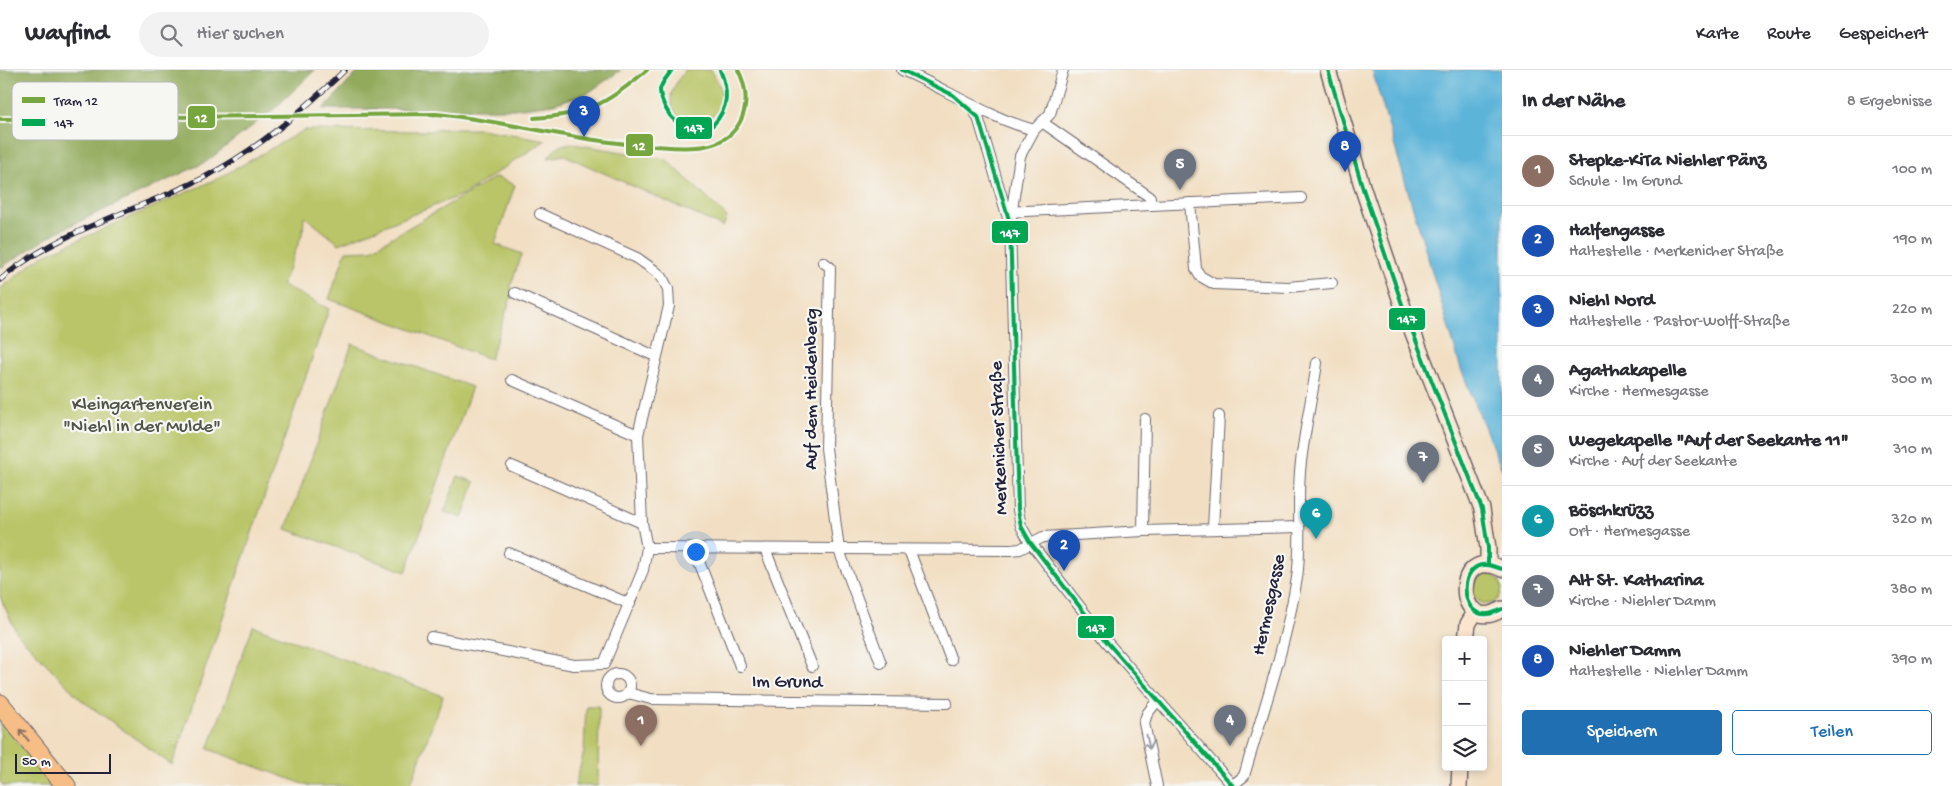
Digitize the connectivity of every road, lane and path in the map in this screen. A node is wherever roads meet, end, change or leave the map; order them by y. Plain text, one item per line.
1 (902, 70) edge
2 (1063, 70) edge
3 (1328, 70) edge
4 (968, 104) junction
5 (1042, 122) junction
6 (1034, 130) junction
7 (1301, 198) dead end
8 (1190, 203) junction
9 (1150, 205) junction
10 (1009, 212) junction
11 (540, 214) dead end
12 (824, 262) dead end
13 (1332, 284) dead end
14 (515, 293) dead end
15 (655, 356) junction
16 (1318, 363) dead end
17 (512, 380) dead end
18 (1219, 416) dead end
19 (1145, 419) dead end
20 (638, 436) junction
21 (512, 466) dead end
22 (642, 523) junction
23 (1298, 527) junction
24 (1213, 528) junction
25 (1144, 531) junction
26 (1030, 542) junction
27 (647, 548) junction
28 (694, 549) junction
29 (765, 549) junction
30 (839, 550) junction
31 (909, 550) junction
32 (509, 553) dead end
33 (1495, 567) edge
34 (630, 604) junction
35 (1502, 609) edge
36 (1476, 611) junction
37 (1466, 636) edge
38 (431, 637) dead end
39 (951, 660) dead end
40 (604, 664) junction
41 (881, 664) dead end
42 (740, 666) dead end
43 (812, 666) dead end
44 (614, 675) junction
45 (628, 694) junction
46 (1157, 701) junction
47 (947, 703) dead end
48 (0, 704) edge
49 (1460, 771) edge
50 (66, 786) edge
51 (1158, 786) edge
52 (1233, 786) edge
53 (1459, 786) edge

1 - 4 street
2 - 5 street, Merkenicher Straße
3 - 33 street
4 - 6 street
4 - 10 street, Merkenicher Straße
5 - 6 street, Merkenicher Straße
5 - 9 street
6 - 10 street, Merkenicher Straße
7 - 8 street
8 - 9 street
8 - 13 street
9 - 10 street
10 - 26 street, Merkenicher Straße
11 - 15 street
12 - 30 street, Auf dem Heidenberg
14 - 15 street
15 - 20 street
16 - 23 street, Hermesgasse
17 - 20 street
18 - 24 street
19 - 25 street
20 - 22 street
21 - 22 street
22 - 27 street
23 - 24 street
23 - 52 street, Hermesgasse
24 - 25 street
25 - 26 street
26 - 31 street
26 - 46 street, Merkenicher Straße
27 - 28 street
27 - 34 street
28 - 29 street
28 - 42 street
29 - 30 street
29 - 43 street
30 - 31 street
30 - 41 street
31 - 39 street
32 - 34 street
33 - 36 street
34 - 40 street
35 - 36 street
36 - 37 street
38 - 40 street
40 - 44 street
44 - 45 street
44 - 45 street, Im Grund
45 - 47 street, Im Grund
46 -> 51 street
46 - 52 street, Merkenicher Straße
50 -> 48 highway
49 - 53 street

